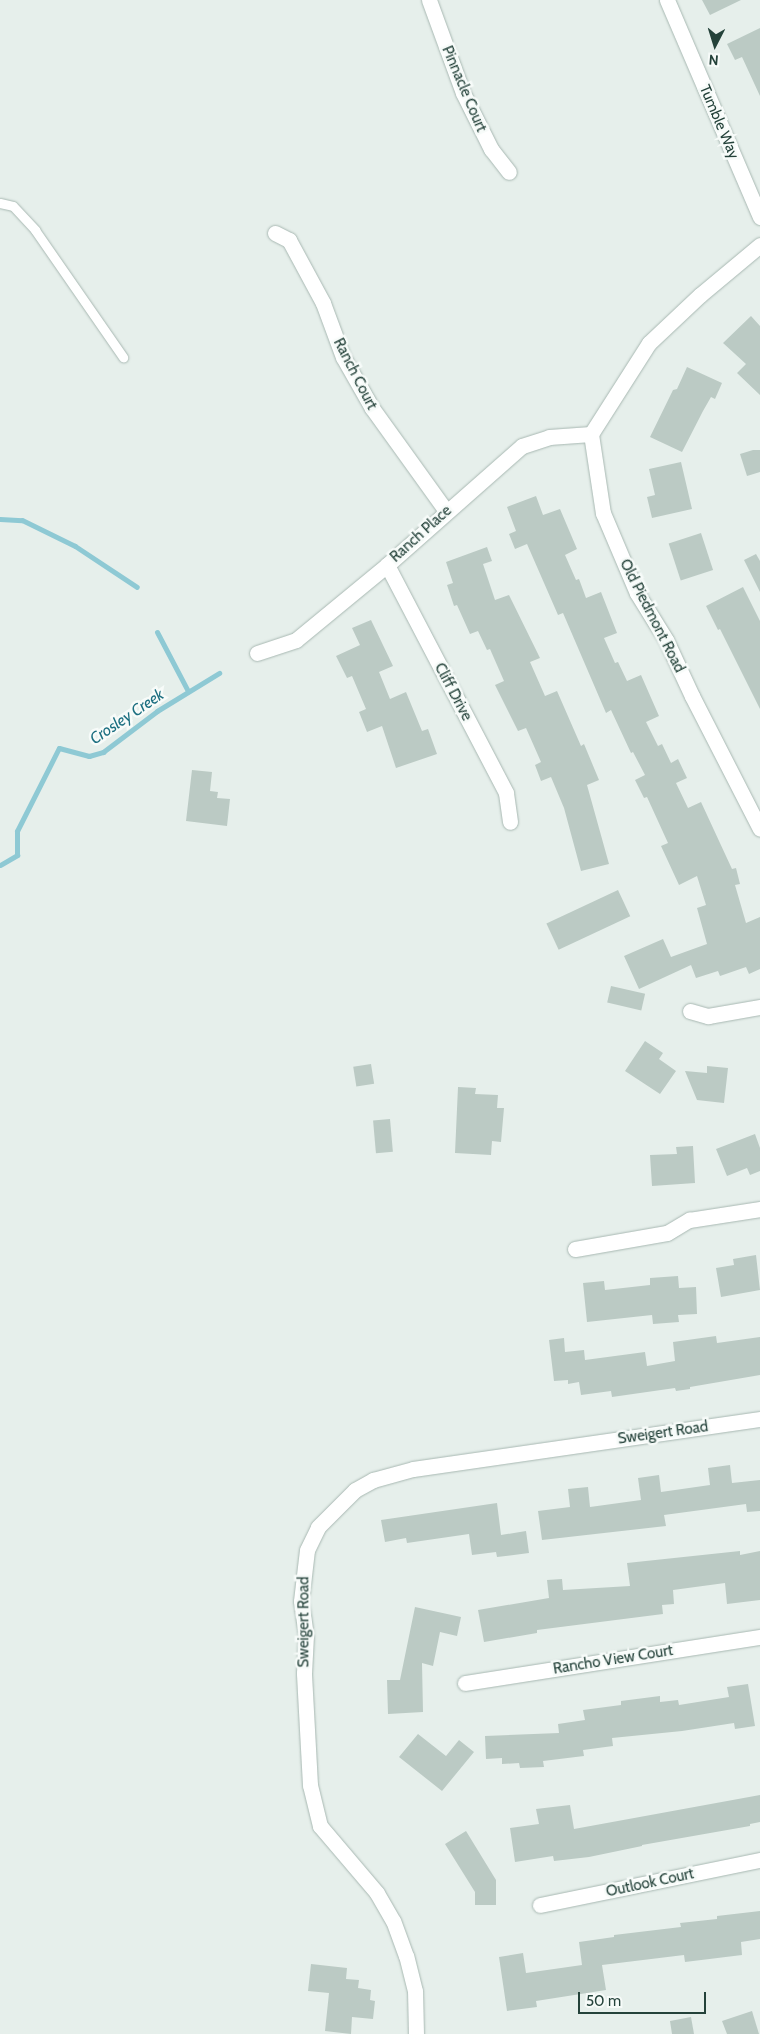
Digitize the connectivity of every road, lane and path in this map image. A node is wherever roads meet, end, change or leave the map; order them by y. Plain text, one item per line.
1 (429, 0) edge
2 (667, 0) edge
3 (509, 172) dead end
4 (0, 203) edge
5 (760, 217) edge
6 (275, 233) dead end
7 (760, 245) edge
8 (123, 357) dead end
9 (591, 434) junction
10 (446, 511) junction
11 (387, 565) junction
12 (257, 653) dead end
13 (510, 822) dead end
14 (760, 829) edge
15 (760, 1007) edge
16 (690, 1012) dead end
17 (760, 1209) edge
18 (575, 1249) dead end
19 (760, 1419) edge
20 (760, 1637) edge
21 (465, 1683) dead end
22 (760, 1860) edge
23 (540, 1905) dead end
24 (416, 2034) edge

1 - 3 street, Pinnacle Court
2 - 5 street, Tumble Way
4 - 8 lane
6 - 10 street, Ranch Court
7 - 9 street
9 - 10 street, Ranch Place
9 - 14 street, Old Piedmont Road
10 - 11 street, Ranch Place
11 - 12 street, Ranch Place
11 - 13 street, Cliff Drive
15 - 16 street
17 - 18 street
19 - 24 street, Sweigert Road
20 - 21 street, Rancho View Court
22 - 23 street, Outlook Court

